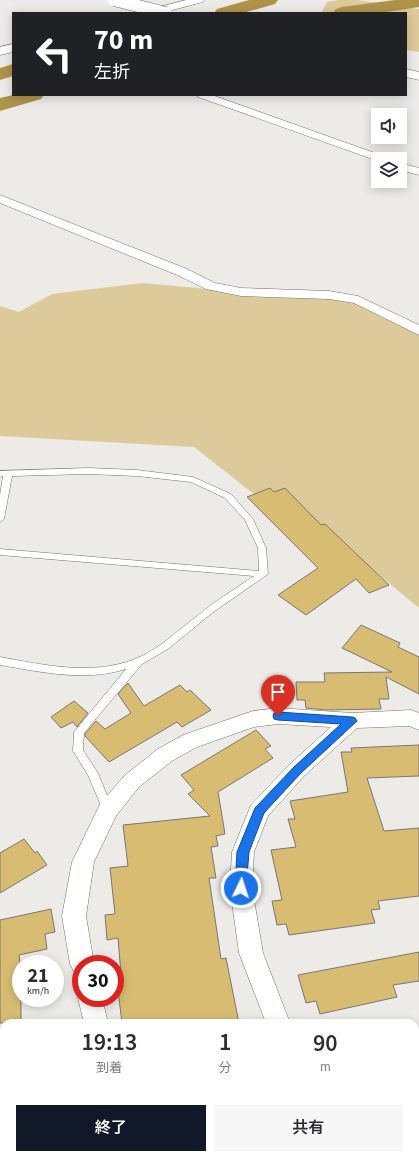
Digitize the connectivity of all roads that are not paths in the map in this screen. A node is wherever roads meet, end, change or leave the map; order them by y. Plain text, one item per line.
1 (114, 0) edge
2 (199, 0) edge
3 (152, 12) edge
4 (162, 12) edge
5 (12, 48) edge
6 (0, 51) edge
7 (407, 73) edge
8 (419, 76) edge
9 (205, 96) edge
10 (371, 155) edge
11 (407, 168) edge
12 (419, 172) edge
13 (0, 199) edge
14 (419, 331) edge
15 (4, 473) edge
16 (0, 519) edge
17 (0, 552) edge
18 (264, 574) junction
19 (0, 661) edge
20 (139, 661) junction
21 (352, 721) junction
22 (419, 722) edge
23 (108, 810) junction
24 (80, 955) edge
25 (92, 1007) edge
26 (95, 1019) edge
27 (276, 1019) edge

1 - 4 main road, bridge
2 - 3 main road
5 - 6 main road
7 - 8 main road
9 - 10 street
11 - 12 street
13 - 14 street
15 - 16 lane
15 - 18 lane
17 - 18 lane
18 - 20 lane
19 - 20 lane
20 - 23 lane
21 - 22 street
21 - 23 street
21 - 27 street
23 - 24 street
25 - 26 street

